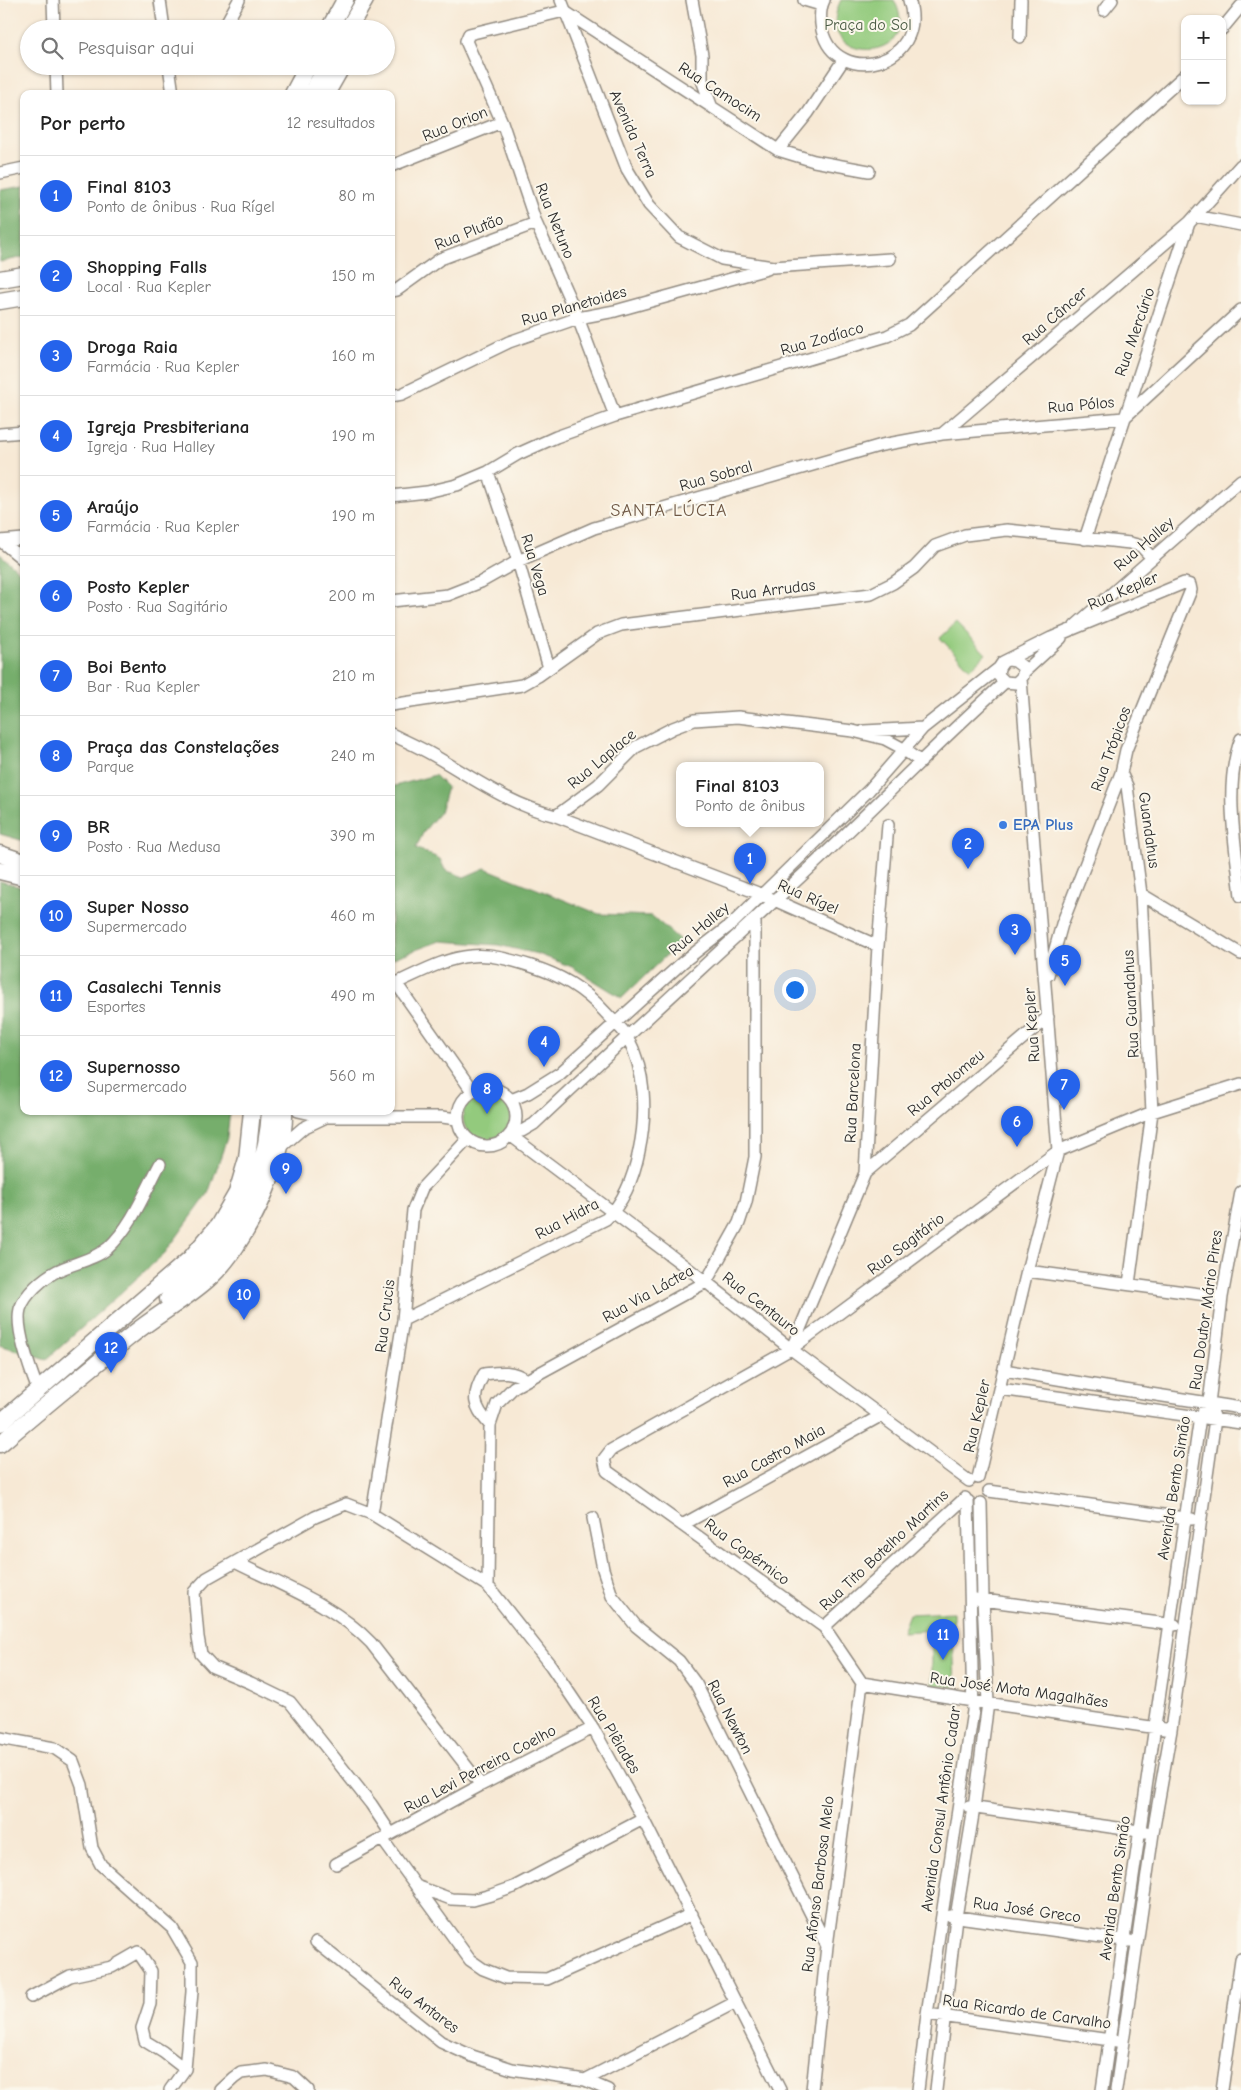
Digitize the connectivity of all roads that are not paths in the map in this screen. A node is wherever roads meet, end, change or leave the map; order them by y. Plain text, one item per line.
1 (53, 0) edge
2 (160, 0) edge
3 (240, 0) edge
4 (346, 0) edge
5 (365, 0) edge
6 (371, 0) edge
7 (692, 0) edge
8 (804, 0) edge
9 (909, 0) edge
10 (1021, 0) edge
11 (1112, 0) edge
12 (823, 3) edge
13 (563, 6) edge
14 (1241, 6) edge
15 (1104, 10) dead end
16 (54, 20) edge
17 (163, 20) edge
18 (228, 20) edge
19 (334, 20) edge
20 (353, 20) edge
21 (363, 20) edge
22 (1226, 24) edge
23 (1020, 37) dead end
24 (844, 59) junction
25 (56, 75) edge
26 (170, 75) edge
27 (303, 75) edge
28 (322, 75) edge
29 (337, 75) edge
30 (1181, 79) edge
31 (57, 90) edge
32 (172, 90) edge
33 (295, 90) edge
34 (313, 90) edge
35 (328, 90) edge
36 (711, 105) junction
37 (502, 122) junction
38 (778, 150) junction
39 (395, 164) edge
40 (1241, 166) edge
41 (20, 169) edge
42 (869, 171) dead end
43 (0, 173) edge
44 (1192, 219) junction
45 (536, 224) junction
46 (1241, 225) edge
47 (890, 259) dead end
48 (774, 267) junction
49 (20, 276) edge
50 (0, 279) edge
51 (395, 290) edge
52 (20, 298) edge
53 (0, 301) edge
54 (1241, 310) edge
55 (578, 318) junction
56 (395, 395) edge
57 (615, 416) junction
58 (1124, 418) junction
59 (20, 432) edge
60 (0, 434) edge
61 (942, 434) junction
62 (488, 472) junction
63 (1241, 480) edge
64 (395, 496) edge
65 (1085, 538) junction
66 (20, 540) edge
67 (1, 542) edge
68 (20, 557) edge
69 (1152, 558) junction
70 (518, 561) junction
71 (1190, 585) joint
72 (395, 601) edge
73 (1068, 632) junction
74 (1009, 660) junction
75 (549, 668) junction
76 (999, 668) junction
77 (1022, 676) junction
78 (1005, 682) junction
79 (395, 704) edge
80 (923, 728) junction
81 (852, 731) junction
82 (395, 736) edge
83 (1241, 739) edge
84 (904, 750) junction
85 (921, 762) junction
86 (1121, 773) junction
87 (556, 816) junction
88 (888, 825) dead end
89 (1238, 840) edge
90 (0, 854) edge
91 (20, 861) edge
92 (0, 871) edge
93 (20, 876) edge
94 (1141, 894) junction
95 (763, 895) junction
96 (1241, 896) edge
97 (775, 900) junction
98 (755, 918) junction
99 (1062, 924) junction
100 (1041, 936) junction
101 (878, 946) junction
102 (1241, 954) edge
103 (1046, 983) junction
104 (1048, 1017) junction
105 (616, 1024) junction
106 (626, 1036) junction
107 (1241, 1084) edge
108 (472, 1091) junction
109 (511, 1100) junction
110 (1152, 1112) junction
111 (458, 1113) junction
112 (252, 1115) edge
113 (269, 1115) edge
114 (283, 1115) edge
115 (316, 1115) edge
116 (325, 1117) junction
117 (512, 1132) junction
118 (468, 1139) junction
119 (279, 1149) junction
120 (1058, 1151) junction
121 (160, 1164) dead end
122 (865, 1173) junction
123 (1241, 1192) edge
124 (613, 1212) junction
125 (1027, 1271) junction
126 (706, 1282) junction
127 (1129, 1284) junction
128 (1222, 1297) junction
129 (403, 1320) junction
130 (146, 1323) junction
131 (791, 1349) junction
132 (1004, 1370) junction
133 (526, 1380) junction
134 (1000, 1389) junction
135 (38, 1390) junction
136 (1209, 1403) junction
137 (1241, 1408) edge
138 (882, 1415) junction
139 (1200, 1416) junction
140 (1214, 1419) junction
141 (1241, 1422) edge
142 (0, 1423) edge
143 (490, 1425) junction
144 (0, 1444) edge
145 (604, 1459) joint
146 (974, 1480) junction
147 (989, 1491) junction
148 (967, 1499) junction
149 (981, 1503) junction
150 (372, 1514) junction
151 (593, 1518) dead end
152 (1185, 1518) junction
153 (1201, 1520) junction
154 (682, 1525) junction
155 (237, 1563) junction
156 (488, 1586) junction
157 (977, 1599) junction
158 (1169, 1625) junction
159 (1186, 1626) junction
160 (824, 1627) junction
161 (862, 1683) junction
162 (973, 1701) junction
163 (988, 1703) junction
164 (1155, 1726) junction
165 (593, 1728) junction
166 (1171, 1730) junction
167 (0, 1738) edge
168 (481, 1785) junction
169 (960, 1805) junction
170 (974, 1808) junction
171 (643, 1819) junction
172 (1140, 1832) junction
173 (1153, 1833) junction
174 (386, 1837) junction
175 (336, 1864) dead end
176 (416, 1886) junction
177 (692, 1914) junction
178 (942, 1914) junction
179 (956, 1916) junction
180 (1124, 1940) junction
181 (316, 1942) dead end
182 (1137, 1942) junction
183 (827, 1946) junction
184 (1241, 1959) edge
185 (32, 1997) dead end
186 (736, 2002) junction
187 (927, 2014) junction
188 (945, 2018) junction
189 (1109, 2040) junction
190 (1123, 2042) junction
191 (185, 2069) junction
192 (585, 2080) junction
193 (170, 2090) edge
194 (221, 2090) edge
195 (308, 2090) edge
196 (608, 2090) edge
197 (780, 2090) edge
198 (812, 2090) edge
199 (918, 2090) edge
200 (936, 2090) edge
201 (1102, 2090) edge
202 (1116, 2090) edge
203 (1222, 2090) edge

1 - 16 street
2 - 17 street
3 - 18 street
4 - 19 highway
5 - 20 highway
6 - 21 highway
7 - 36 street
8 - 12 street
9 - 24 street
10 - 23 street
11 - 15 street
12 - 24 street
13 - 36 street, Rua Camocim
13 - 37 street, Rua Netuno
13 - 48 street, Avenida Terra
14 - 22 street
24 - 38 street
25 - 31 street
26 - 32 street
27 - 33 highway
28 - 34 highway
29 - 35 highway
30 - 57 street, Rua Zodíaco
36 - 38 street, Rua Camocim
37 - 39 street, Rua Orion
37 - 45 street, Rua Netuno
38 - 42 street, Rua Camocim
40 - 44 street, Rua Câncer
41 - 43 street
44 - 46 street
44 - 58 street, Rua Mercúrio
44 - 61 street, Rua Câncer
45 - 51 street, Rua Plutão
45 - 55 street, Rua Netuno
47 - 48 street, Avenida Terra
48 - 55 street, Rua Planetoides
49 - 50 highway
52 - 53 highway
54 - 58 street, Rua Pólos
55 - 56 street, Rua Planetoides
55 - 57 street, Rua Netuno
57 - 62 street, Rua Zodíaco
58 - 61 street, Rua Pólos
58 - 65 street, Rua Mercúrio
59 - 60 street
61 - 70 street, Rua Sobral
62 - 64 street, Rua Zodíaco
62 - 70 street, Rua Vega
63 - 69 street, Rua Halley
65 - 69 street, Rua Arrudas
65 - 75 street, Rua Arrudas
66 - 67 street
67 - 68 street
69 - 73 street, Rua Halley
70 - 72 street, Rua Sobral
70 - 75 street, Rua Vega
71 - 73 street, Rua Kepler
71 - 86 street, Rua Trópicos
73 - 74 street, Rua Halley
73 - 77 street, Rua Halley
74 - 76 street
74 - 77 street
75 - 79 street, Rua Arrudas
76 - 78 street
76 - 80 street, Rua Halley
77 - 78 street
77 - 100 street, Rua Kepler
78 - 85 street, Rua Halley
80 - 81 street, Rua Laplace
80 - 84 street, Rua Halley
81 - 84 street, Rua Laplace
81 - 87 street, Rua Laplace
82 - 87 street
83 - 89 street
84 - 85 street, Rua Laplace
84 - 95 street, Rua Halley
85 - 97 street, Rua Halley
86 - 94 street, Guandahus
86 - 99 street, Rua Trópicos
87 - 95 street, Rua Rígel
88 - 101 street, Rua Barcelona
89 - 96 street
90 - 91 highway
92 - 93 highway
94 - 102 street
94 - 110 street, Rua Guandahus
95 - 97 street, Rua Rígel
95 - 105 street, Rua Halley
97 - 98 street, Rua Halley
97 - 101 street, Rua Rígel
98 - 106 street, Rua Halley
98 - 126 street, Rua Via Láctea
99 - 100 street
99 - 103 street, Rua Trópicos
100 - 103 street, Rua Kepler
101 - 122 street, Rua Barcelona
103 - 104 street, Rua Kepler
104 - 120 street, Rua Kepler
104 - 122 street, Rua Ptolomeu
105 - 106 street, Rua Hidra
105 - 108 street, Rua Hidra
105 - 109 street, Rua Halley
106 - 117 street, Rua Halley
106 - 124 street, Rua Hidra
107 - 110 street, Rua Sagitário
108 - 109 street
108 - 111 street
109 - 117 street
110 - 120 street, Rua Sagitário
110 - 127 street, Rua Guandahus
111 - 116 street
111 - 118 street
112 - 135 highway
113 - 130 highway
114 - 119 highway
115 - 116 street
116 - 119 street
117 - 118 street
117 - 124 street, Rua Centauro
118 - 129 street, Rua Crucis
119 - 130 highway
120 - 125 street, Rua Kepler
120 - 131 street, Rua Sagitário
121 - 135 street
122 - 131 street, Rua Barcelona
123 - 128 street, Rua Doutor Mário Pires
124 - 126 street, Rua Centauro
124 - 129 street, Rua Hidra
125 - 127 street
125 - 132 street, Rua Kepler
126 - 131 street, Rua Centauro
126 - 133 street, Rua Via Láctea
127 - 128 street
128 - 136 street, Rua Doutor Mário Pires
129 - 150 street, Rua Crucis
130 - 144 highway
131 - 138 street, Rua Centauro
131 - 145 street, Rua Sagitário
132 - 134 street, Rua Kepler
132 - 136 street
133 - 143 street, Rua Via Láctea
133 - 143 street
134 - 139 street
134 - 146 street, Rua Kepler
135 - 142 highway
136 - 137 street
136 - 139 street, Avenida Bento Simão
136 - 140 street, Avenida Bento Simão
138 - 146 street, Rua Centauro
138 - 154 street, Rua Castro Maia
139 - 140 street
139 - 152 street, Avenida Bento Simão
140 - 141 street
140 - 153 street, Avenida Bento Simão
143 - 156 street, Rua Via Láctea
145 - 154 street, Rua Copérnico
146 - 147 street
146 - 148 street
147 - 149 street
147 - 152 street
148 - 149 street
148 - 157 street, Avenida Consul Antônio Cadar
148 - 160 street, Rua Tito Botelho Martins
149 - 157 street, Avenida Consul Antônio Cadar
150 - 155 street, Rua Plêiades
150 - 156 street, Rua Plêiades
151 - 183 street, Rua Newton
152 - 153 street
152 - 158 street, Avenida Bento Simão
153 - 159 street, Avenida Bento Simão
154 - 160 street, Rua Copérnico
155 - 168 street
155 - 174 street, Rua Plêiades
156 - 165 street, Rua Plêiades
157 - 158 street
157 - 162 street, Avenida Consul Antônio Cadar
157 - 163 street, Avenida Consul Antônio Cadar
158 - 159 street
158 - 164 street, Avenida Bento Simão
159 - 166 street, Avenida Bento Simão
160 - 161 street, Rua Copérnico
161 - 162 street, Rua José Mota Magalhães
161 - 183 street, Rua Afonso Barbosa Melo
162 - 163 street, Rua José Mota Magalhães
162 - 169 street, Avenida Consul Antônio Cadar
163 - 164 street, Rua José Mota Magalhães
163 - 170 street, Avenida Consul Antônio Cadar
164 - 166 street, Rua José Mota Magalhães
164 - 172 street, Avenida Bento Simão
165 - 168 street, Rua Levi Perreira Coelho
165 - 171 street, Rua Plêiades
166 - 173 street, Avenida Bento Simão
167 - 191 street
168 - 174 street, Rua Levi Perreira Coelho
169 - 170 street
169 - 178 street, Avenida Consul Antônio Cadar
170 - 172 street
170 - 179 street, Avenida Consul Antônio Cadar
171 - 176 street
171 - 177 street, Rua Plêiades
172 - 173 street
172 - 180 street, Avenida Bento Simão
173 - 182 street, Avenida Bento Simão
174 - 175 street, Rua Levi Perreira Coelho
174 - 176 street
176 - 177 street
177 - 186 street, Rua Plêiades
178 - 179 street, Rua José Greco
178 - 187 street, Avenida Consul Antônio Cadar
179 - 180 street, Rua José Greco
179 - 188 street, Avenida Consul Antônio Cadar
180 - 182 street, Rua José Greco
180 - 189 street, Avenida Bento Simão
181 - 192 street, Rua Antares
182 - 190 street, Avenida Bento Simão
183 - 198 street, Rua Afonso Barbosa Melo
184 - 203 street
185 - 191 street
186 - 192 street
186 - 197 street, Rua Plêiades
187 - 188 street, Rua Ricardo de Carvalho
187 - 199 street, Avenida Consul Antônio Cadar
188 - 189 street, Rua Ricardo de Carvalho
188 - 200 street, Avenida Consul Antônio Cadar
189 - 190 street, Rua Ricardo de Carvalho
189 - 201 street, Avenida Bento Simão
190 - 202 street, Avenida Bento Simão
191 - 193 street
192 - 196 street, Rua Antares
194 - 195 street

